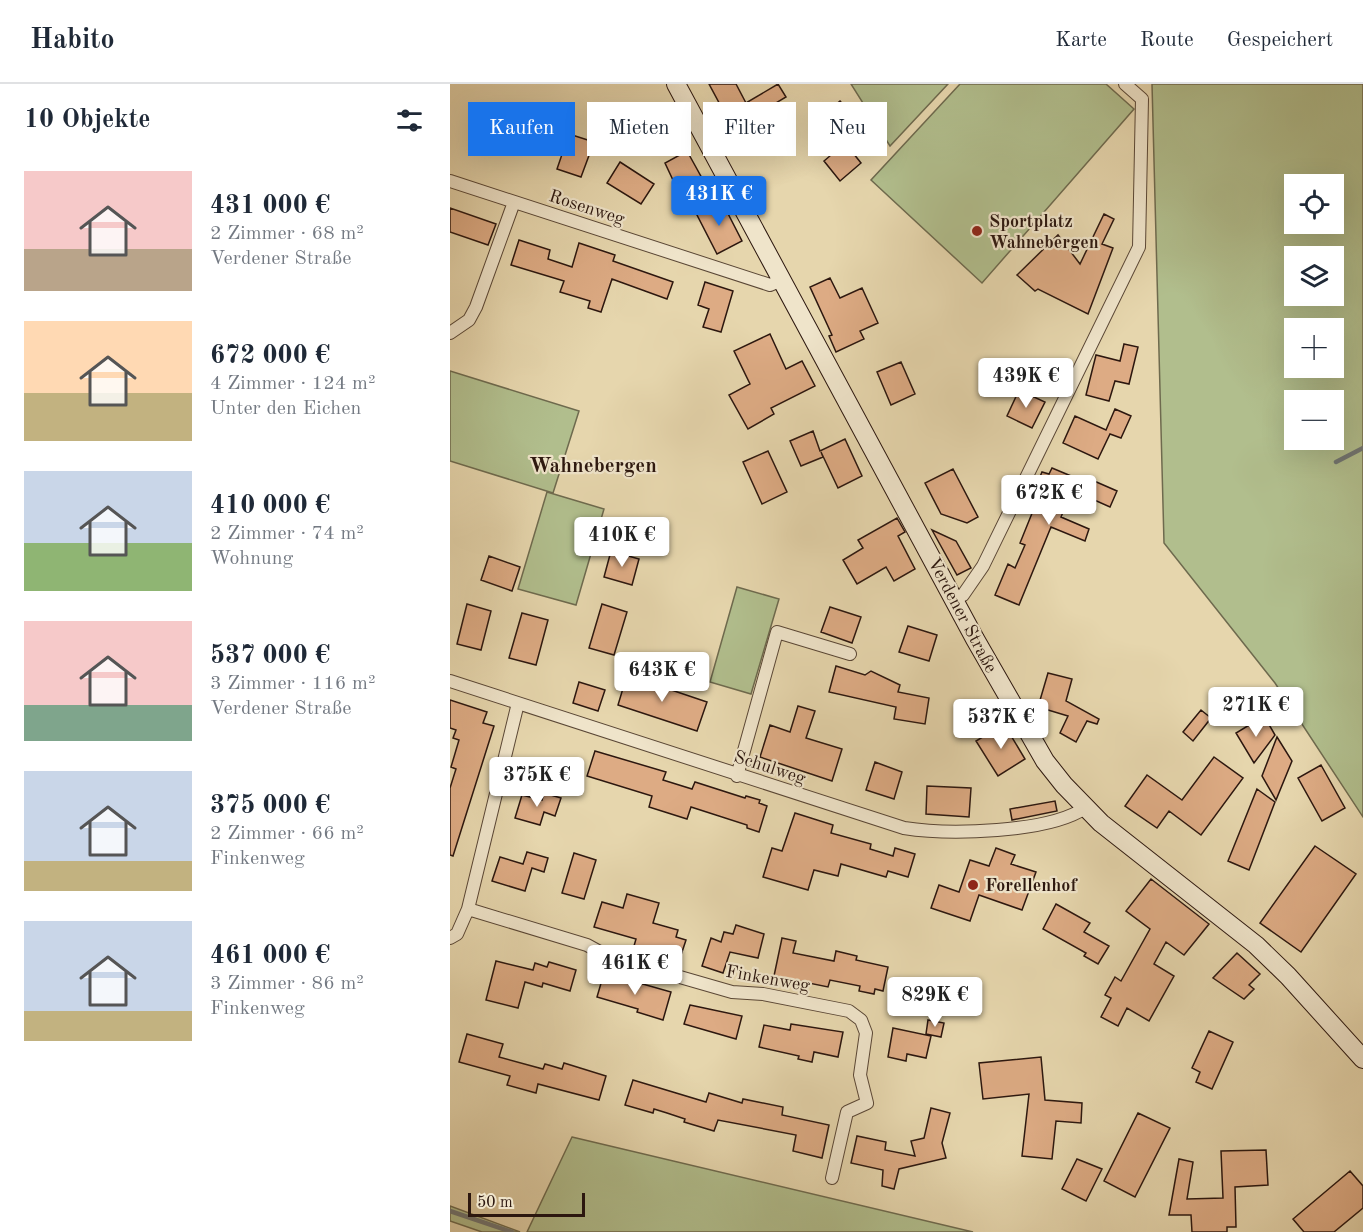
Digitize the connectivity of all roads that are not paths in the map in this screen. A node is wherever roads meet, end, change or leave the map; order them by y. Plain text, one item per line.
1 (676, 84) edge
2 (1125, 84) edge
3 (450, 181) edge
4 (514, 202) junction
5 (782, 280) junction
6 (450, 333) edge
7 (954, 599) junction
8 (850, 654) dead end
9 (450, 681) edge
10 (519, 703) junction
11 (737, 776) junction
12 (1085, 808) junction
13 (468, 909) junction
14 (450, 938) edge
15 (1363, 1059) edge
16 (832, 1178) dead end

1 - 5 street, Verdener Straße
2 - 7 street
3 - 4 street, Rosenweg
4 - 5 street, Rosenweg
4 - 6 street
5 - 7 street, Verdener Straße
7 - 12 street, Verdener Straße
8 - 11 street
9 - 10 street, Schulweg
10 - 11 street, Schulweg
10 - 13 street
11 - 12 street, Schulweg
12 - 15 street, Verdener Straße
13 - 14 street
13 - 16 street, Finkenweg

